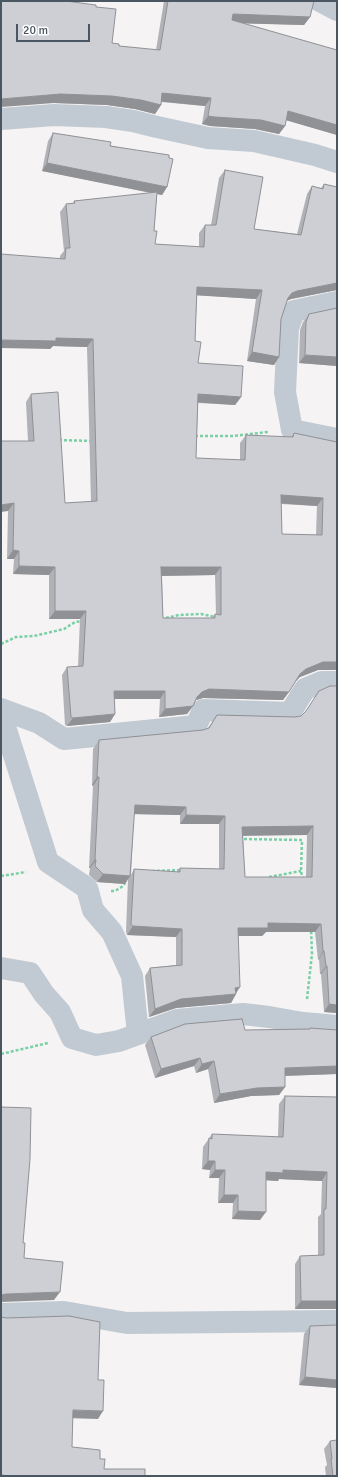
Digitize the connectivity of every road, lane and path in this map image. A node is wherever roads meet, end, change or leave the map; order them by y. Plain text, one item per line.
1 (320, 1) edge
2 (337, 1) edge
3 (337, 9) edge
4 (1, 119) edge
5 (337, 162) edge
6 (337, 302) edge
7 (292, 430) junction
8 (193, 436) edge
9 (337, 439) edge
10 (56, 440) edge
11 (100, 442) edge
12 (221, 619) edge
13 (88, 620) edge
14 (160, 620) edge
15 (1, 644) edge
16 (337, 682) edge
17 (1, 709) edge
18 (1, 714) edge
19 (239, 835) edge
20 (186, 870) edge
21 (147, 871) edge
22 (302, 871) junction
23 (267, 878) edge
24 (126, 880) edge
25 (304, 886) edge
26 (87, 888) junction
27 (310, 924) edge
28 (1, 968) edge
29 (303, 1023) junction
30 (337, 1026) edge
31 (138, 1034) junction
32 (72, 1038) junction
33 (1, 1054) edge
34 (1, 1314) edge
35 (337, 1321) edge

1 - 3 street
2 - 3 street
4 - 5 street
6 - 7 street
7 - 8 path
7 - 9 street
10 - 11 path
12 - 14 path
13 - 15 path
16 - 17 street
18 - 26 street
19 - 22 path
20 - 21 path
22 - 23 path
22 - 25 path
24 - 26 path
26 - 31 street
27 - 29 path
28 - 32 street
29 - 30 street
29 - 31 street
31 - 32 street
32 - 33 path
34 - 35 street

